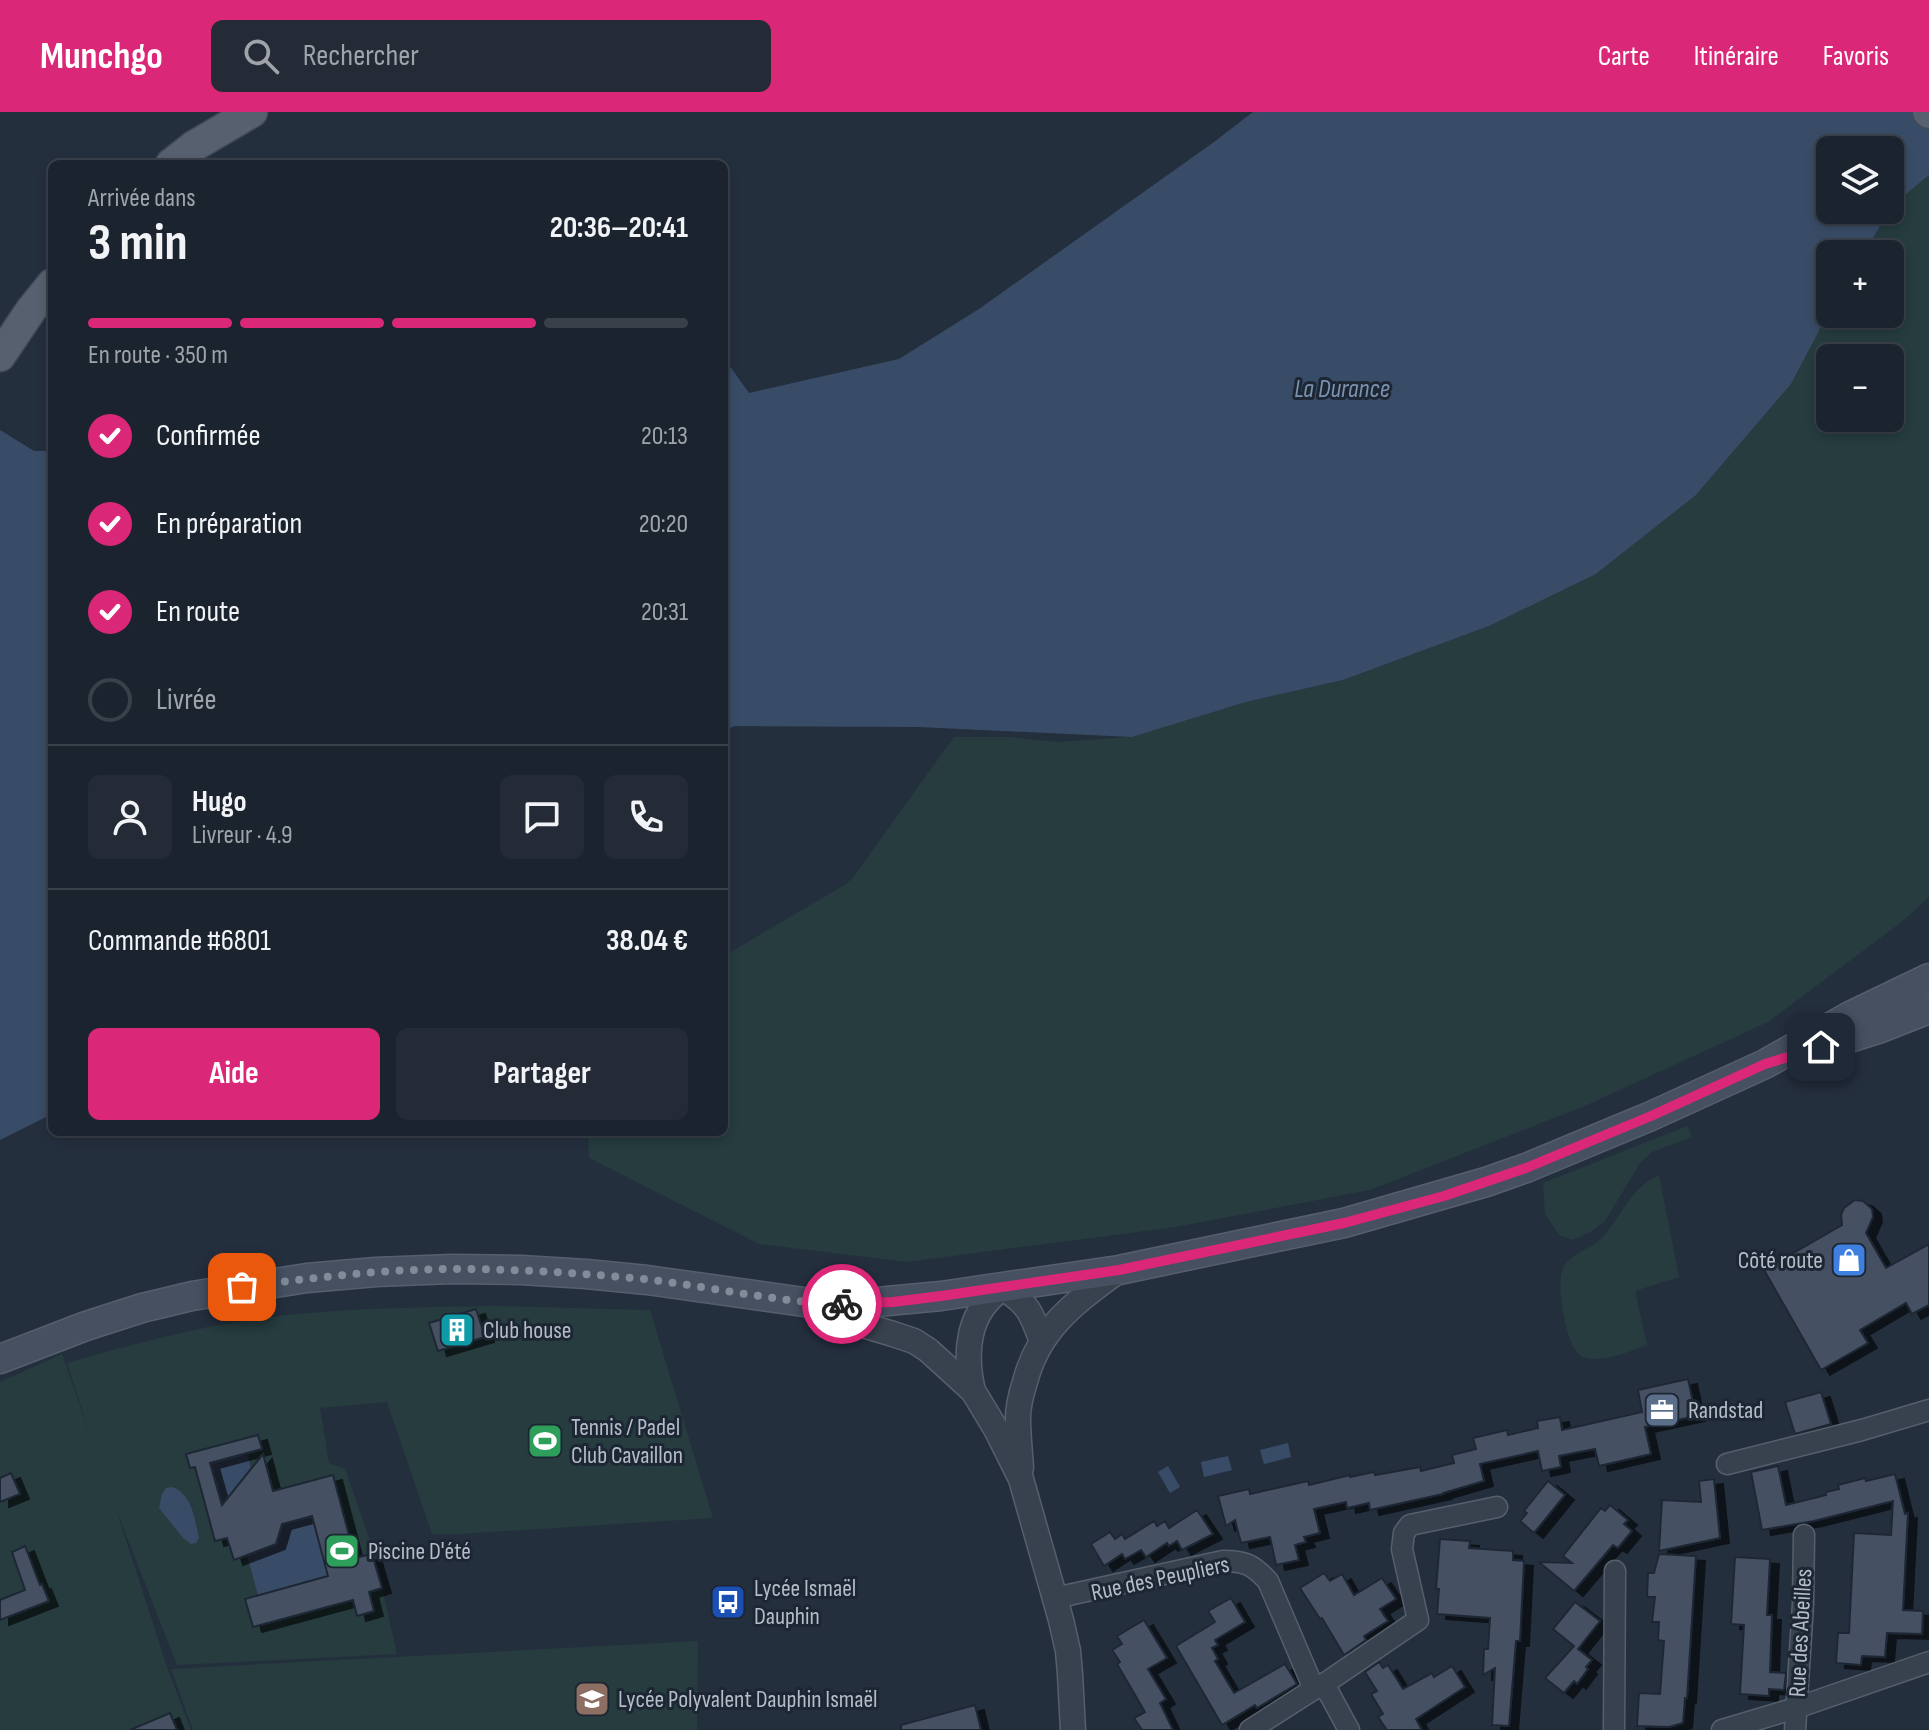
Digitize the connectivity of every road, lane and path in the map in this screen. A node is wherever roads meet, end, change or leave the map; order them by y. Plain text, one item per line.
1 (252, 112) edge
2 (182, 155) edge
3 (48, 289) edge
4 (0, 356) edge
5 (1929, 978) edge
6 (1929, 1012) edge
7 (1765, 1064) junction
8 (1119, 1270) junction
9 (1003, 1288) junction
10 (811, 1303) junction
11 (1041, 1339) junction
12 (0, 1359) edge
13 (973, 1391) junction
14 (1929, 1410) edge
15 (1727, 1464) dead end
16 (1021, 1479) junction
17 (1497, 1507) dead end
18 (1804, 1535) dead end
19 (1615, 1571) dead end
20 (1055, 1598) junction
21 (1929, 1662) edge
22 (1319, 1687) junction
23 (1796, 1708) junction
24 (1073, 1730) edge
25 (1250, 1730) edge
26 (1349, 1730) edge
27 (1614, 1730) edge
28 (1722, 1730) edge
29 (1795, 1730) edge

1 - 2 main road
3 - 4 main road
5 - 7 main road
6 - 7 main road
7 - 8 main road
8 - 9 main road
8 - 11 street
9 - 10 main road
9 - 11 street
9 - 13 street
10 - 12 main road
10 - 13 street
11 - 16 street
13 - 16 street
14 - 15 street
16 - 20 street
17 - 22 street
18 - 23 street, Rue des Abeilles
19 - 27 street
20 - 22 street, Rue des Peupliers
20 - 24 street
21 - 23 street
22 - 25 street
22 - 26 street, Rue des Peupliers
23 - 28 street
23 - 29 street, Rue des Abeilles

